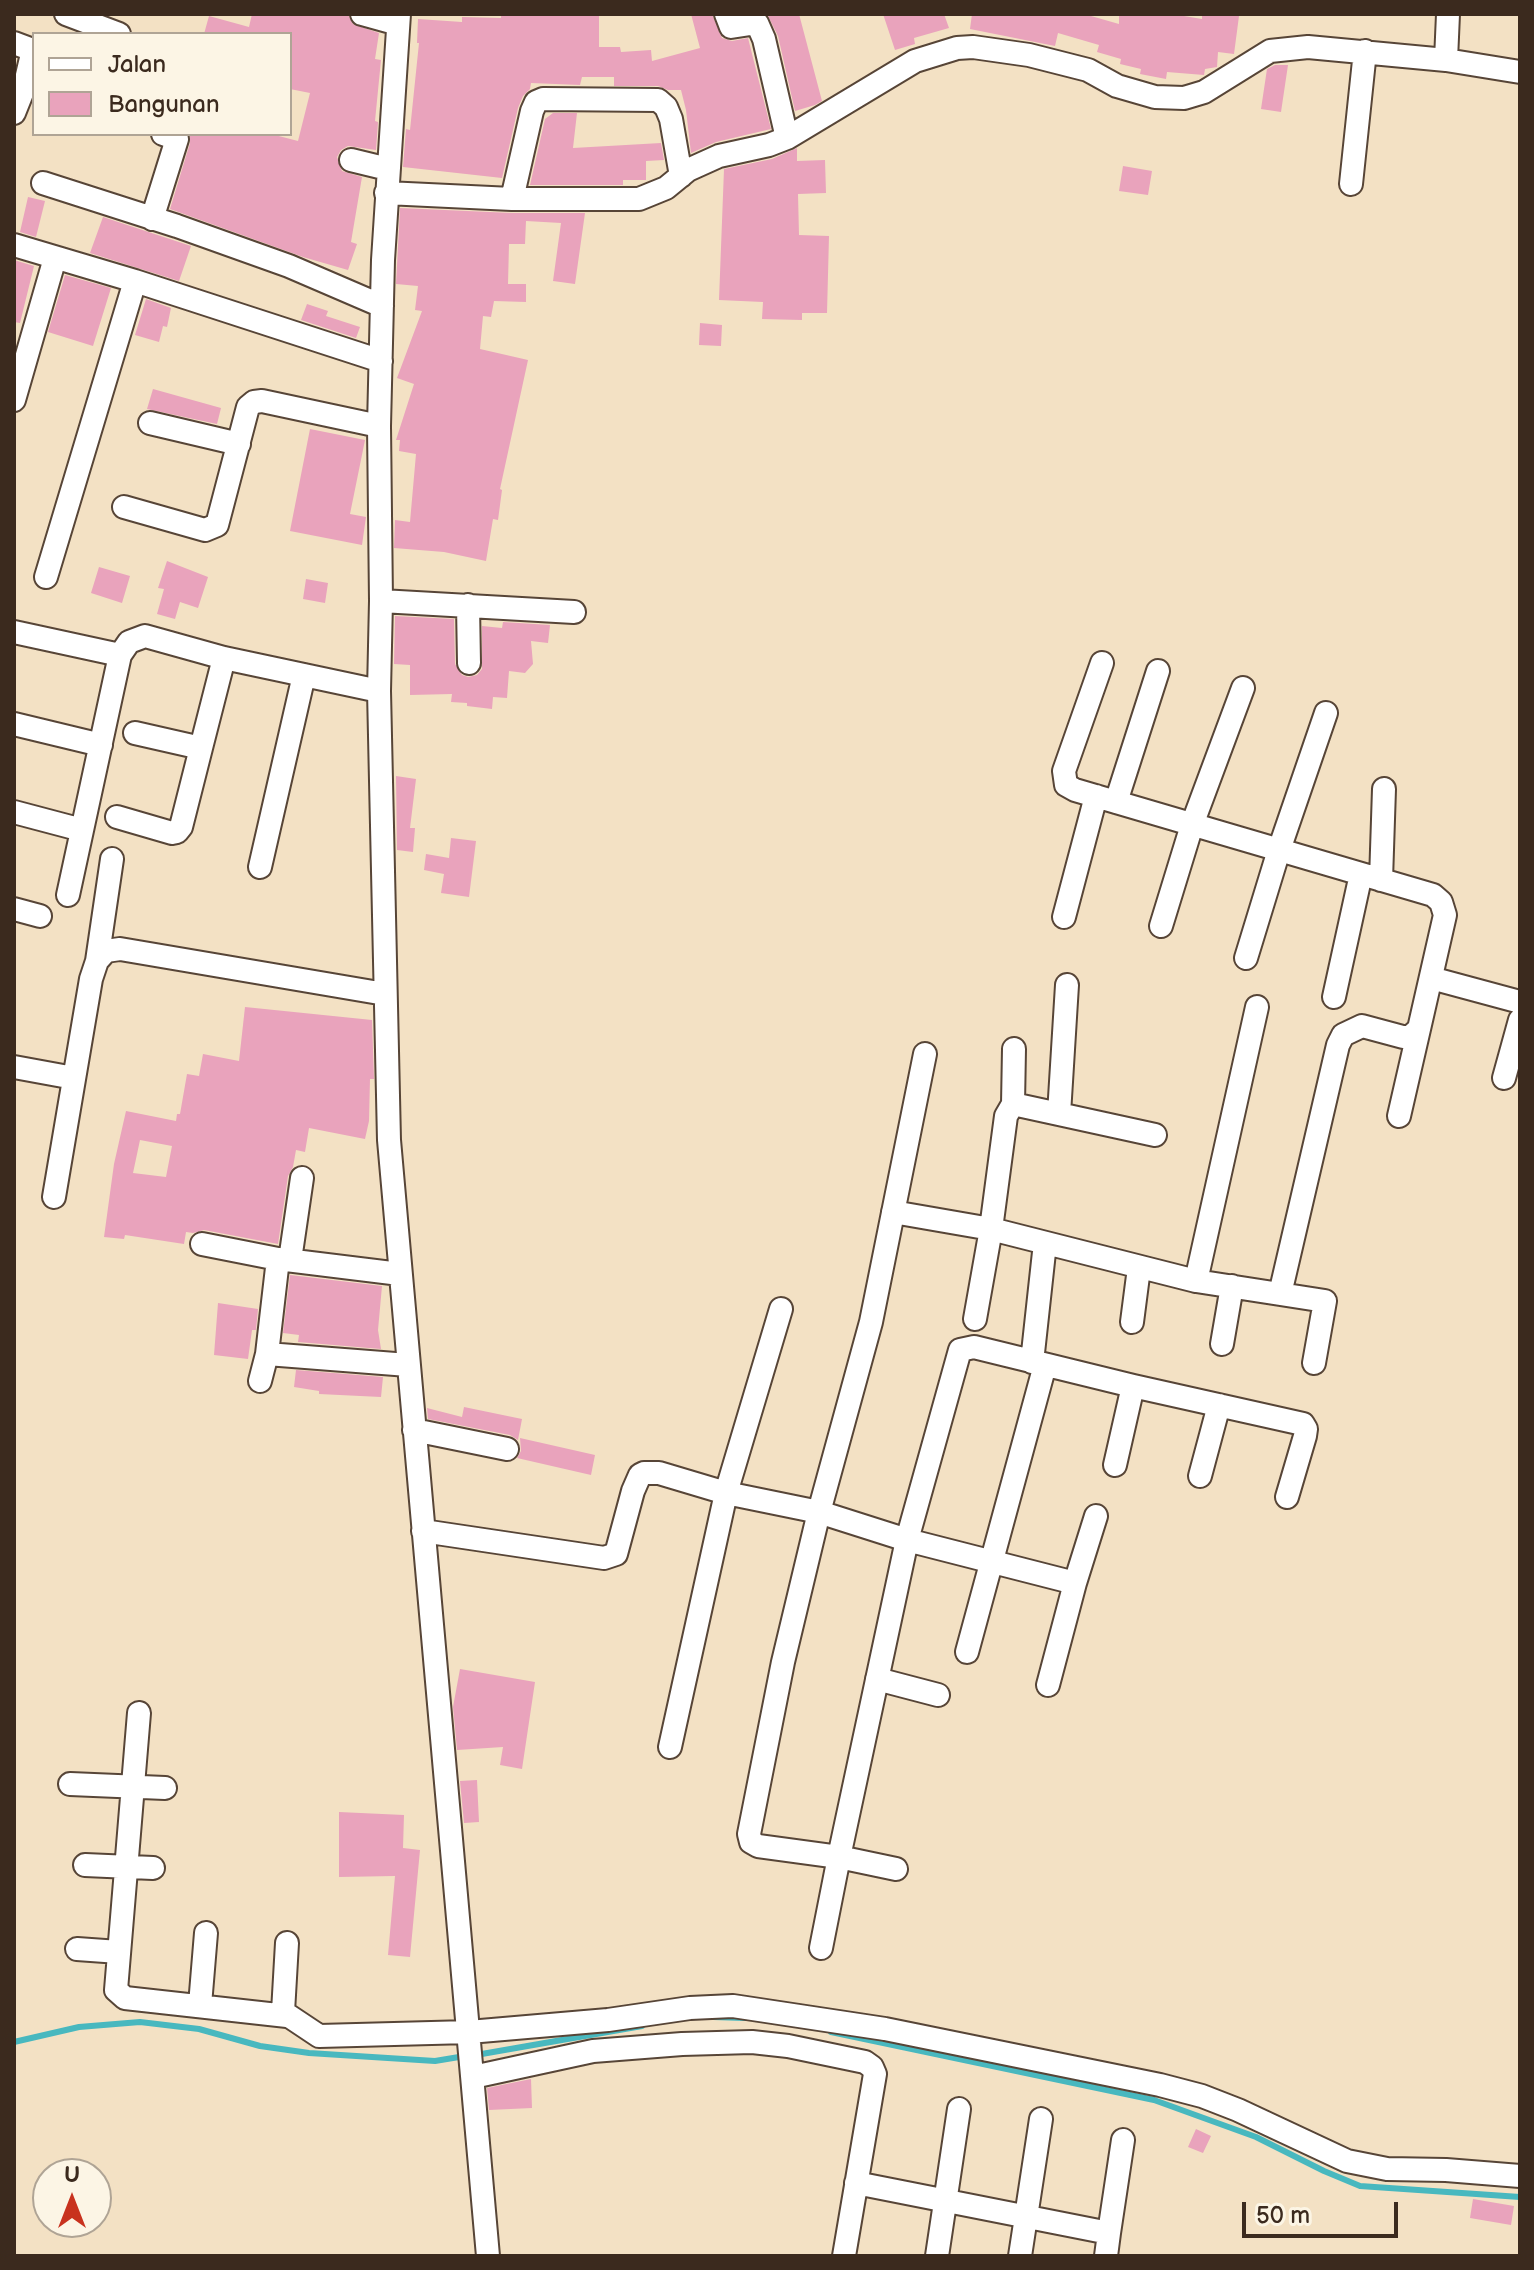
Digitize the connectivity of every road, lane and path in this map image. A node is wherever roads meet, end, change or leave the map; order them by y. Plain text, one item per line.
1 (66, 14) edge
2 (362, 14) edge
3 (726, 14) edge
4 (1448, 14) edge
5 (763, 18) edge
6 (399, 19) edge
7 (114, 32) edge
8 (14, 43) edge
9 (1365, 51) junction
10 (1446, 60) junction
11 (1520, 72) edge
12 (29, 90) edge
13 (14, 113) edge
14 (173, 136) edge
15 (787, 138) junction
16 (351, 160) dead end
17 (388, 169) junction
18 (681, 176) junction
19 (43, 183) dead end
20 (1351, 184) dead end
21 (386, 193) junction
22 (512, 199) junction
23 (152, 219) junction
24 (14, 245) edge
25 (55, 258) junction
26 (135, 281) junction
27 (382, 306) junction
28 (381, 361) junction
29 (14, 400) edge
30 (150, 423) dead end
31 (379, 426) junction
32 (239, 444) junction
33 (124, 507) dead end
34 (46, 577) dead end
35 (381, 601) junction
36 (468, 605) junction
37 (574, 612) dead end
38 (14, 632) edge
39 (120, 655) junction
40 (224, 658) junction
41 (469, 663) dead end
42 (1102, 663) dead end
43 (1158, 671) dead end
44 (304, 675) junction
45 (1243, 688) dead end
46 (379, 691) junction
47 (1326, 713) dead end
48 (14, 724) edge
49 (135, 733) dead end
50 (101, 745) junction
51 (201, 748) junction
52 (1384, 789) dead end
53 (1106, 799) junction
54 (14, 812) edge
55 (117, 817) dead end
56 (1192, 825) junction
57 (82, 830) junction
58 (1279, 850) junction
59 (112, 859) dead end
60 (260, 867) dead end
61 (1371, 877) junction
62 (68, 895) dead end
63 (14, 909) edge
64 (40, 916) dead end
65 (1064, 917) dead end
66 (1161, 926) dead end
67 (1246, 958) dead end
68 (97, 961) junction
69 (1431, 978) junction
70 (1067, 985) dead end
71 (385, 994) junction
72 (1334, 997) dead end
73 (1520, 1002) edge
74 (1257, 1007) dead end
75 (1520, 1020) edge
76 (1419, 1029) junction
77 (1014, 1049) dead end
78 (925, 1054) dead end
79 (14, 1067) edge
80 (74, 1078) junction
81 (1504, 1078) dead end
82 (1013, 1104) junction
83 (1059, 1114) junction
84 (1399, 1116) dead end
85 (1155, 1135) dead end
86 (302, 1178) dead end
87 (54, 1197) dead end
88 (893, 1212) junction
89 (991, 1229) junction
90 (1045, 1243) junction
91 (202, 1244) dead end
92 (284, 1260) junction
93 (1139, 1268) junction
94 (400, 1274) junction
95 (1196, 1281) junction
96 (1232, 1286) junction
97 (1280, 1294) junction
98 (781, 1309) dead end
99 (975, 1319) dead end
100 (1132, 1322) dead end
101 (1222, 1344) dead end
102 (267, 1354) junction
103 (1314, 1363) dead end
104 (1038, 1364) junction
105 (408, 1365) junction
106 (260, 1381) dead end
107 (1133, 1386) junction
108 (1219, 1405) junction
109 (414, 1430) junction
110 (507, 1449) dead end
111 (1115, 1465) dead end
112 (1200, 1476) dead end
113 (726, 1493) junction
114 (1287, 1497) dead end
115 (819, 1512) junction
116 (1096, 1516) dead end
117 (423, 1531) junction
118 (907, 1540) junction
119 (992, 1562) junction
120 (1075, 1583) junction
121 (967, 1652) dead end
122 (877, 1679) junction
123 (1048, 1685) dead end
124 (938, 1695) dead end
125 (139, 1713) dead end
126 (670, 1747) dead end
127 (70, 1784) dead end
128 (133, 1787) junction
129 (165, 1788) dead end
130 (839, 1857) junction
131 (85, 1865) dead end
132 (126, 1867) junction
133 (153, 1868) dead end
134 (896, 1869) dead end
135 (206, 1933) dead end
136 (287, 1943) dead end
137 (821, 1948) dead end
138 (77, 1949) dead end
139 (119, 1952) junction
140 (200, 2005) junction
141 (287, 2016) junction
142 (469, 2038) junction
143 (472, 2072) junction
144 (959, 2109) dead end
145 (1041, 2119) dead end
146 (1123, 2140) dead end
147 (1520, 2176) edge
148 (856, 2183) junction
149 (945, 2201) junction
150 (1027, 2217) junction
151 (1109, 2233) junction
152 (488, 2256) edge
153 (844, 2256) edge
154 (937, 2256) edge
155 (1020, 2256) edge
156 (1106, 2256) edge

1 - 7 street
2 - 6 street
3 - 5 street
4 - 10 street
5 - 15 street
6 - 17 street
8 - 12 street
9 - 10 street
9 - 15 street
9 - 20 street
10 - 11 street
12 - 13 street
14 - 23 street
15 - 18 street
16 - 17 street
17 - 21 street
18 - 22 street
18 - 22 street
19 - 23 street
21 - 22 street
21 - 27 street
23 - 27 street
24 - 25 street
25 - 26 street
25 - 29 street
26 - 28 street
26 - 34 street
27 - 28 street
28 - 31 street
30 - 32 street
31 - 32 street
31 - 35 street
32 - 33 street
35 - 36 street
35 - 46 street
36 - 37 street
36 - 41 street
38 - 39 street
39 - 40 street
39 - 50 street
40 - 44 street
40 - 51 street
42 - 53 street
43 - 53 street
44 - 46 street
44 - 60 street
45 - 56 street
46 - 71 street
47 - 58 street
48 - 50 street
49 - 51 street
50 - 57 street
51 - 55 street
52 - 61 street
53 - 56 street
53 - 65 street
54 - 57 street
56 - 58 street
56 - 66 street
57 - 62 street
58 - 61 street
58 - 67 street
59 - 68 street
61 - 69 street
61 - 72 street
63 - 64 street
68 - 71 street
68 - 80 street
69 - 73 street
69 - 76 street
70 - 83 street
71 - 94 street
74 - 95 street
75 - 81 street
76 - 84 street
76 - 97 street
77 - 82 street
78 - 88 street
79 - 80 street
80 - 87 street
82 - 83 street
82 - 89 street
83 - 85 street
86 - 92 street
88 - 89 street
88 - 115 street
89 - 90 street
89 - 99 street
90 - 93 street
90 - 104 street
91 - 92 street
92 - 94 street
92 - 102 street
93 - 95 street
93 - 100 street
94 - 105 street
95 - 96 street
96 - 97 street
96 - 101 street
97 - 103 street
98 - 113 street
102 - 105 street
102 - 106 street
104 - 107 street
104 - 118 street
104 - 119 street
105 - 109 street
107 - 108 street
107 - 111 street
108 - 112 street
108 - 114 street
109 - 110 street
109 - 117 street
113 - 115 street
113 - 117 street
113 - 126 street
115 - 118 street
115 - 130 street
116 - 120 street
117 - 142 street
118 - 119 street
118 - 122 street
119 - 120 street
119 - 121 street
120 - 123 street
122 - 124 street
122 - 130 street
125 - 128 street
127 - 128 street
128 - 129 street
128 - 132 street
130 - 134 street
130 - 137 street
131 - 132 street
132 - 133 street
132 - 139 street
135 - 140 street
136 - 141 street
138 - 139 street
139 - 140 street
140 - 141 street
141 - 142 street
142 - 143 street
142 - 147 street
143 - 148 street
143 - 152 street
144 - 149 street
145 - 150 street
146 - 151 street
148 - 149 street
148 - 153 street
149 - 150 street
149 - 154 street
150 - 151 street
150 - 155 street
151 - 156 street

